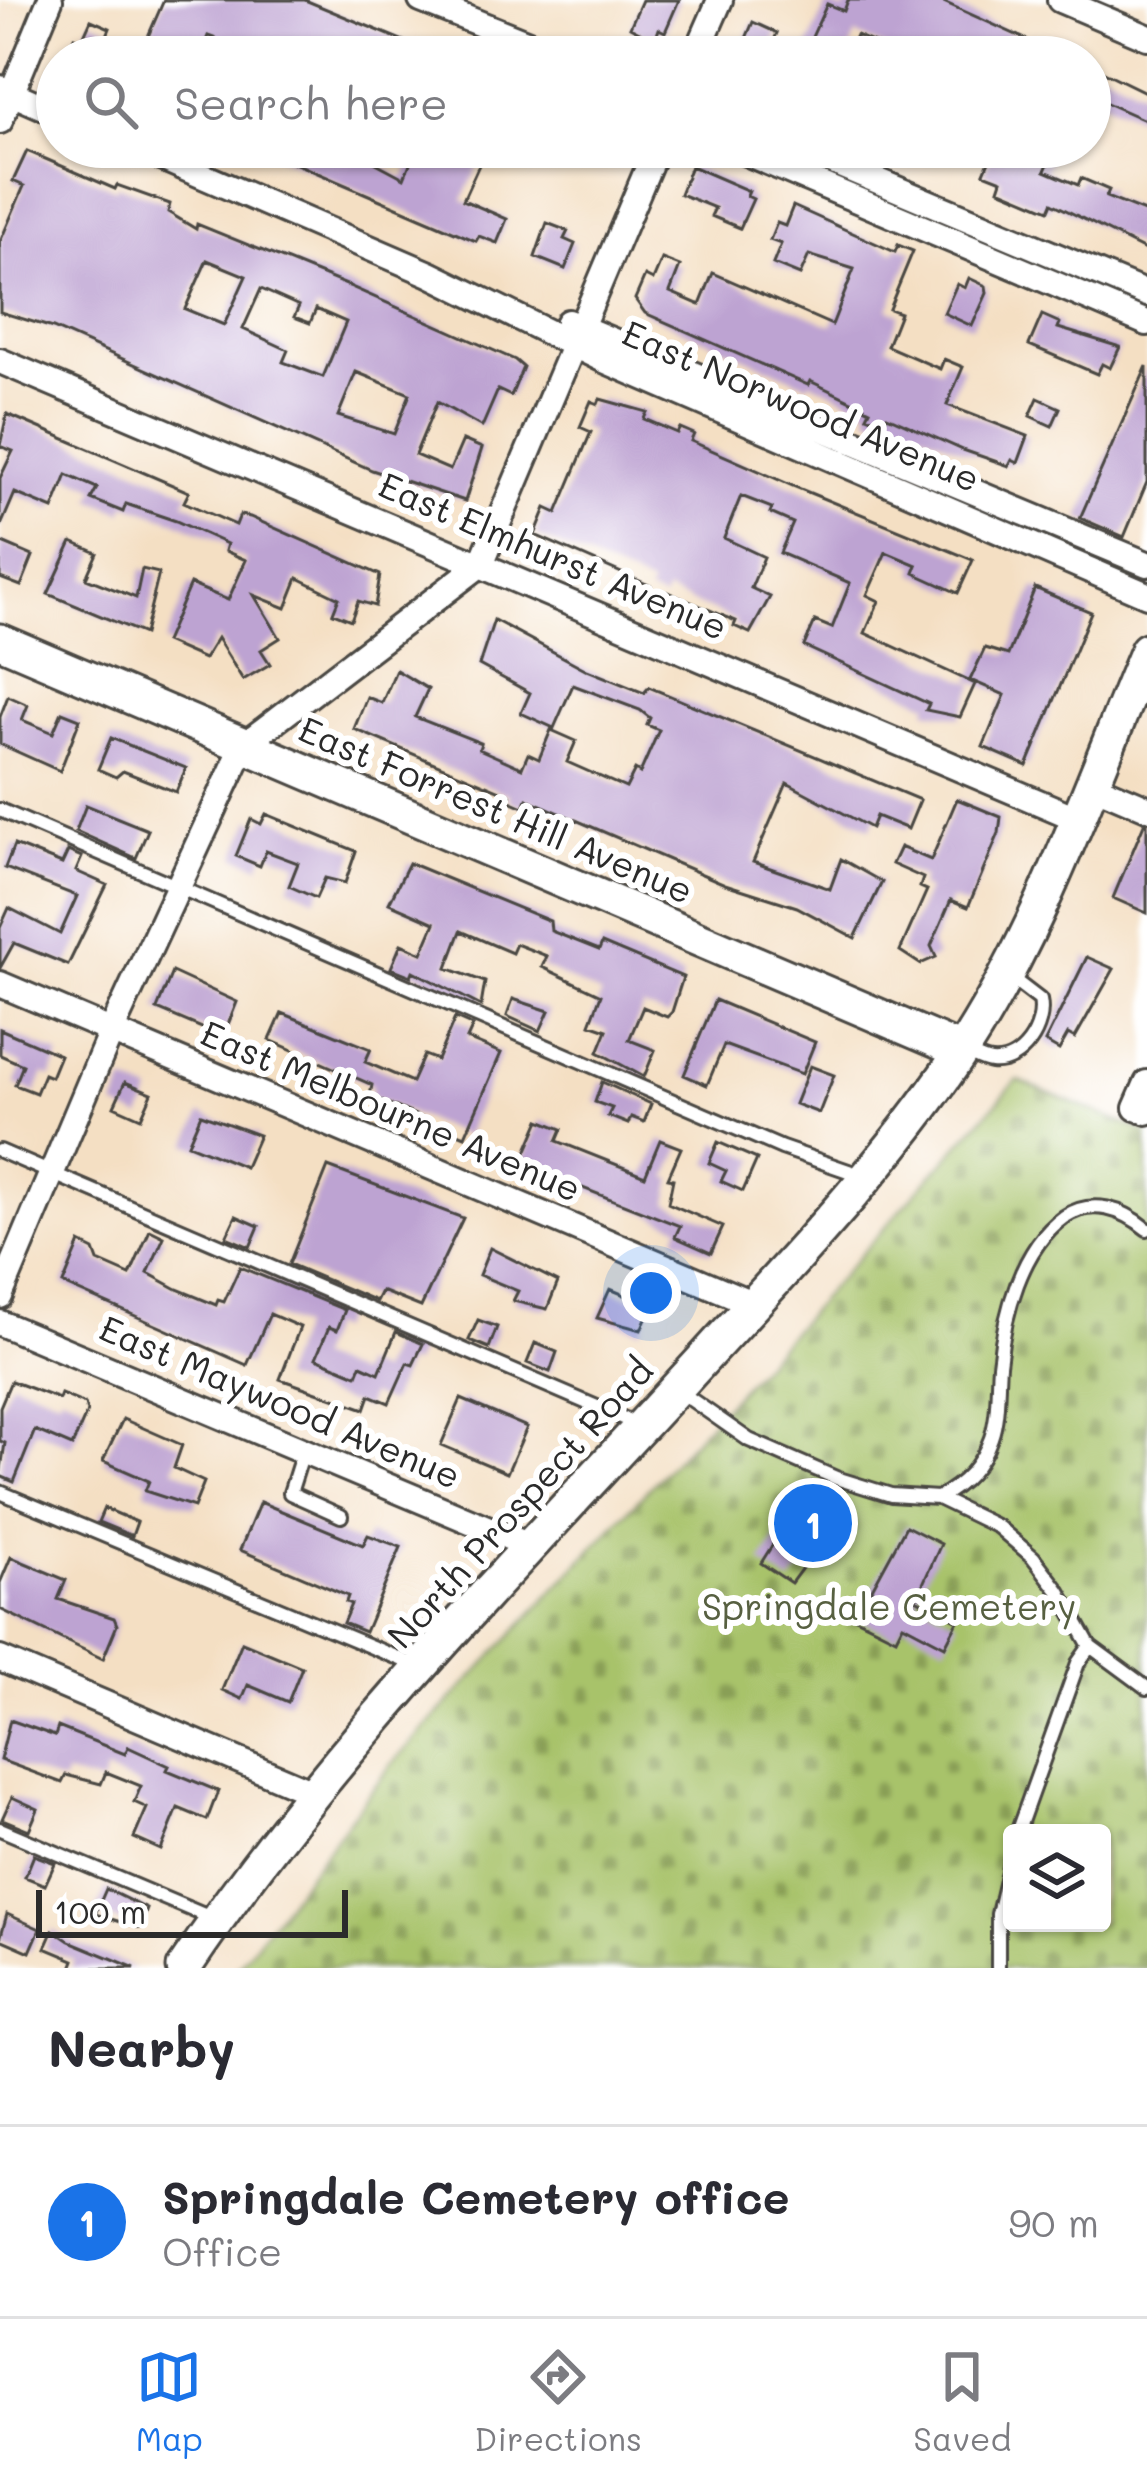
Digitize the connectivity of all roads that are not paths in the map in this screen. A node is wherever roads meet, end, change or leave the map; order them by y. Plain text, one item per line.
1 (50, 0) edge
2 (422, 0) edge
3 (720, 0) edge
4 (1060, 0) edge
5 (494, 31) junction
6 (505, 36) edge
7 (507, 36) edge
8 (704, 36) edge
9 (1147, 37) edge
10 (6, 91) edge
11 (36, 104) edge
12 (0, 121) edge
13 (185, 168) edge
14 (648, 168) edge
15 (782, 168) edge
16 (847, 168) edge
17 (1147, 294) edge
18 (1147, 323) edge
19 (578, 336) junction
20 (0, 361) edge
21 (481, 564) junction
22 (1147, 564) edge
23 (1147, 595) edge
24 (0, 641) edge
25 (1147, 650) edge
26 (244, 746) junction
27 (1091, 784) junction
28 (1147, 808) edge
29 (0, 810) edge
30 (1076, 818) junction
31 (179, 886) junction
32 (1006, 974) junction
33 (0, 984) edge
34 (111, 1032) junction
35 (962, 1051) junction
36 (1147, 1083) edge
37 (1142, 1110) edge
38 (0, 1151) edge
39 (52, 1173) junction
40 (867, 1177) junction
41 (1147, 1229) edge
42 (0, 1296) edge
43 (754, 1304) junction
44 (0, 1323) edge
45 (676, 1389) junction
46 (643, 1426) junction
47 (304, 1451) junction
48 (0, 1492) edge
49 (938, 1498) junction
50 (340, 1516) dead end
51 (532, 1547) junction
52 (1090, 1646) junction
53 (0, 1659) edge
54 (422, 1668) junction
55 (1147, 1688) edge
56 (315, 1792) junction
57 (1020, 1824) edge
58 (0, 1829) edge
59 (1003, 1892) edge
60 (217, 1920) junction
61 (184, 1968) edge
62 (998, 1968) edge

1 - 10 street
2 - 5 street
3 - 8 street
4 - 9 street
5 - 6 street
5 - 7 street
10 - 11 street
10 - 12 street
13 - 19 street, East Norwood Avenue
14 - 19 street
15 - 18 street
16 - 17 street
19 - 21 street
19 - 22 street, East Norwood Avenue
19 - 23 street, East Norwood Avenue
20 - 21 street, East Elmhurst Avenue
21 - 26 street
21 - 30 street, East Elmhurst Avenue
24 - 26 main road, East Forrest Hill Avenue
25 - 27 main road, North Prospect Road
26 - 31 street
26 - 35 main road, East Forrest Hill Avenue
27 - 28 street
27 - 30 main road, North Prospect Road
29 - 31 lane
30 - 32 main road, North Prospect Road
31 - 34 street
31 - 40 lane
32 - 35 main road, North Prospect Road
32 - 35 lane
33 - 34 street, East Melbourne Avenue
34 - 39 street
34 - 43 street, East Melbourne Avenue
35 - 40 main road, North Prospect Road
36 - 37 street
38 - 39 lane
39 - 42 street
39 - 46 lane
40 - 43 main road, North Prospect Road
41 - 49 lane
43 - 45 main road, North Prospect Road
44 - 47 street, East Maywood Avenue
45 - 46 main road, North Prospect Road
45 - 49 lane
46 - 51 main road, North Prospect Road
47 - 50 lane
47 - 51 street, East Maywood Avenue
48 - 54 lane
49 - 52 lane
51 - 54 main road, North Prospect Road
52 - 55 lane
52 - 57 lane
53 - 56 street
54 - 56 main road, North Prospect Road
56 - 60 main road, North Prospect Road
58 - 60 lane
59 - 62 lane
60 - 61 main road, North Prospect Road

